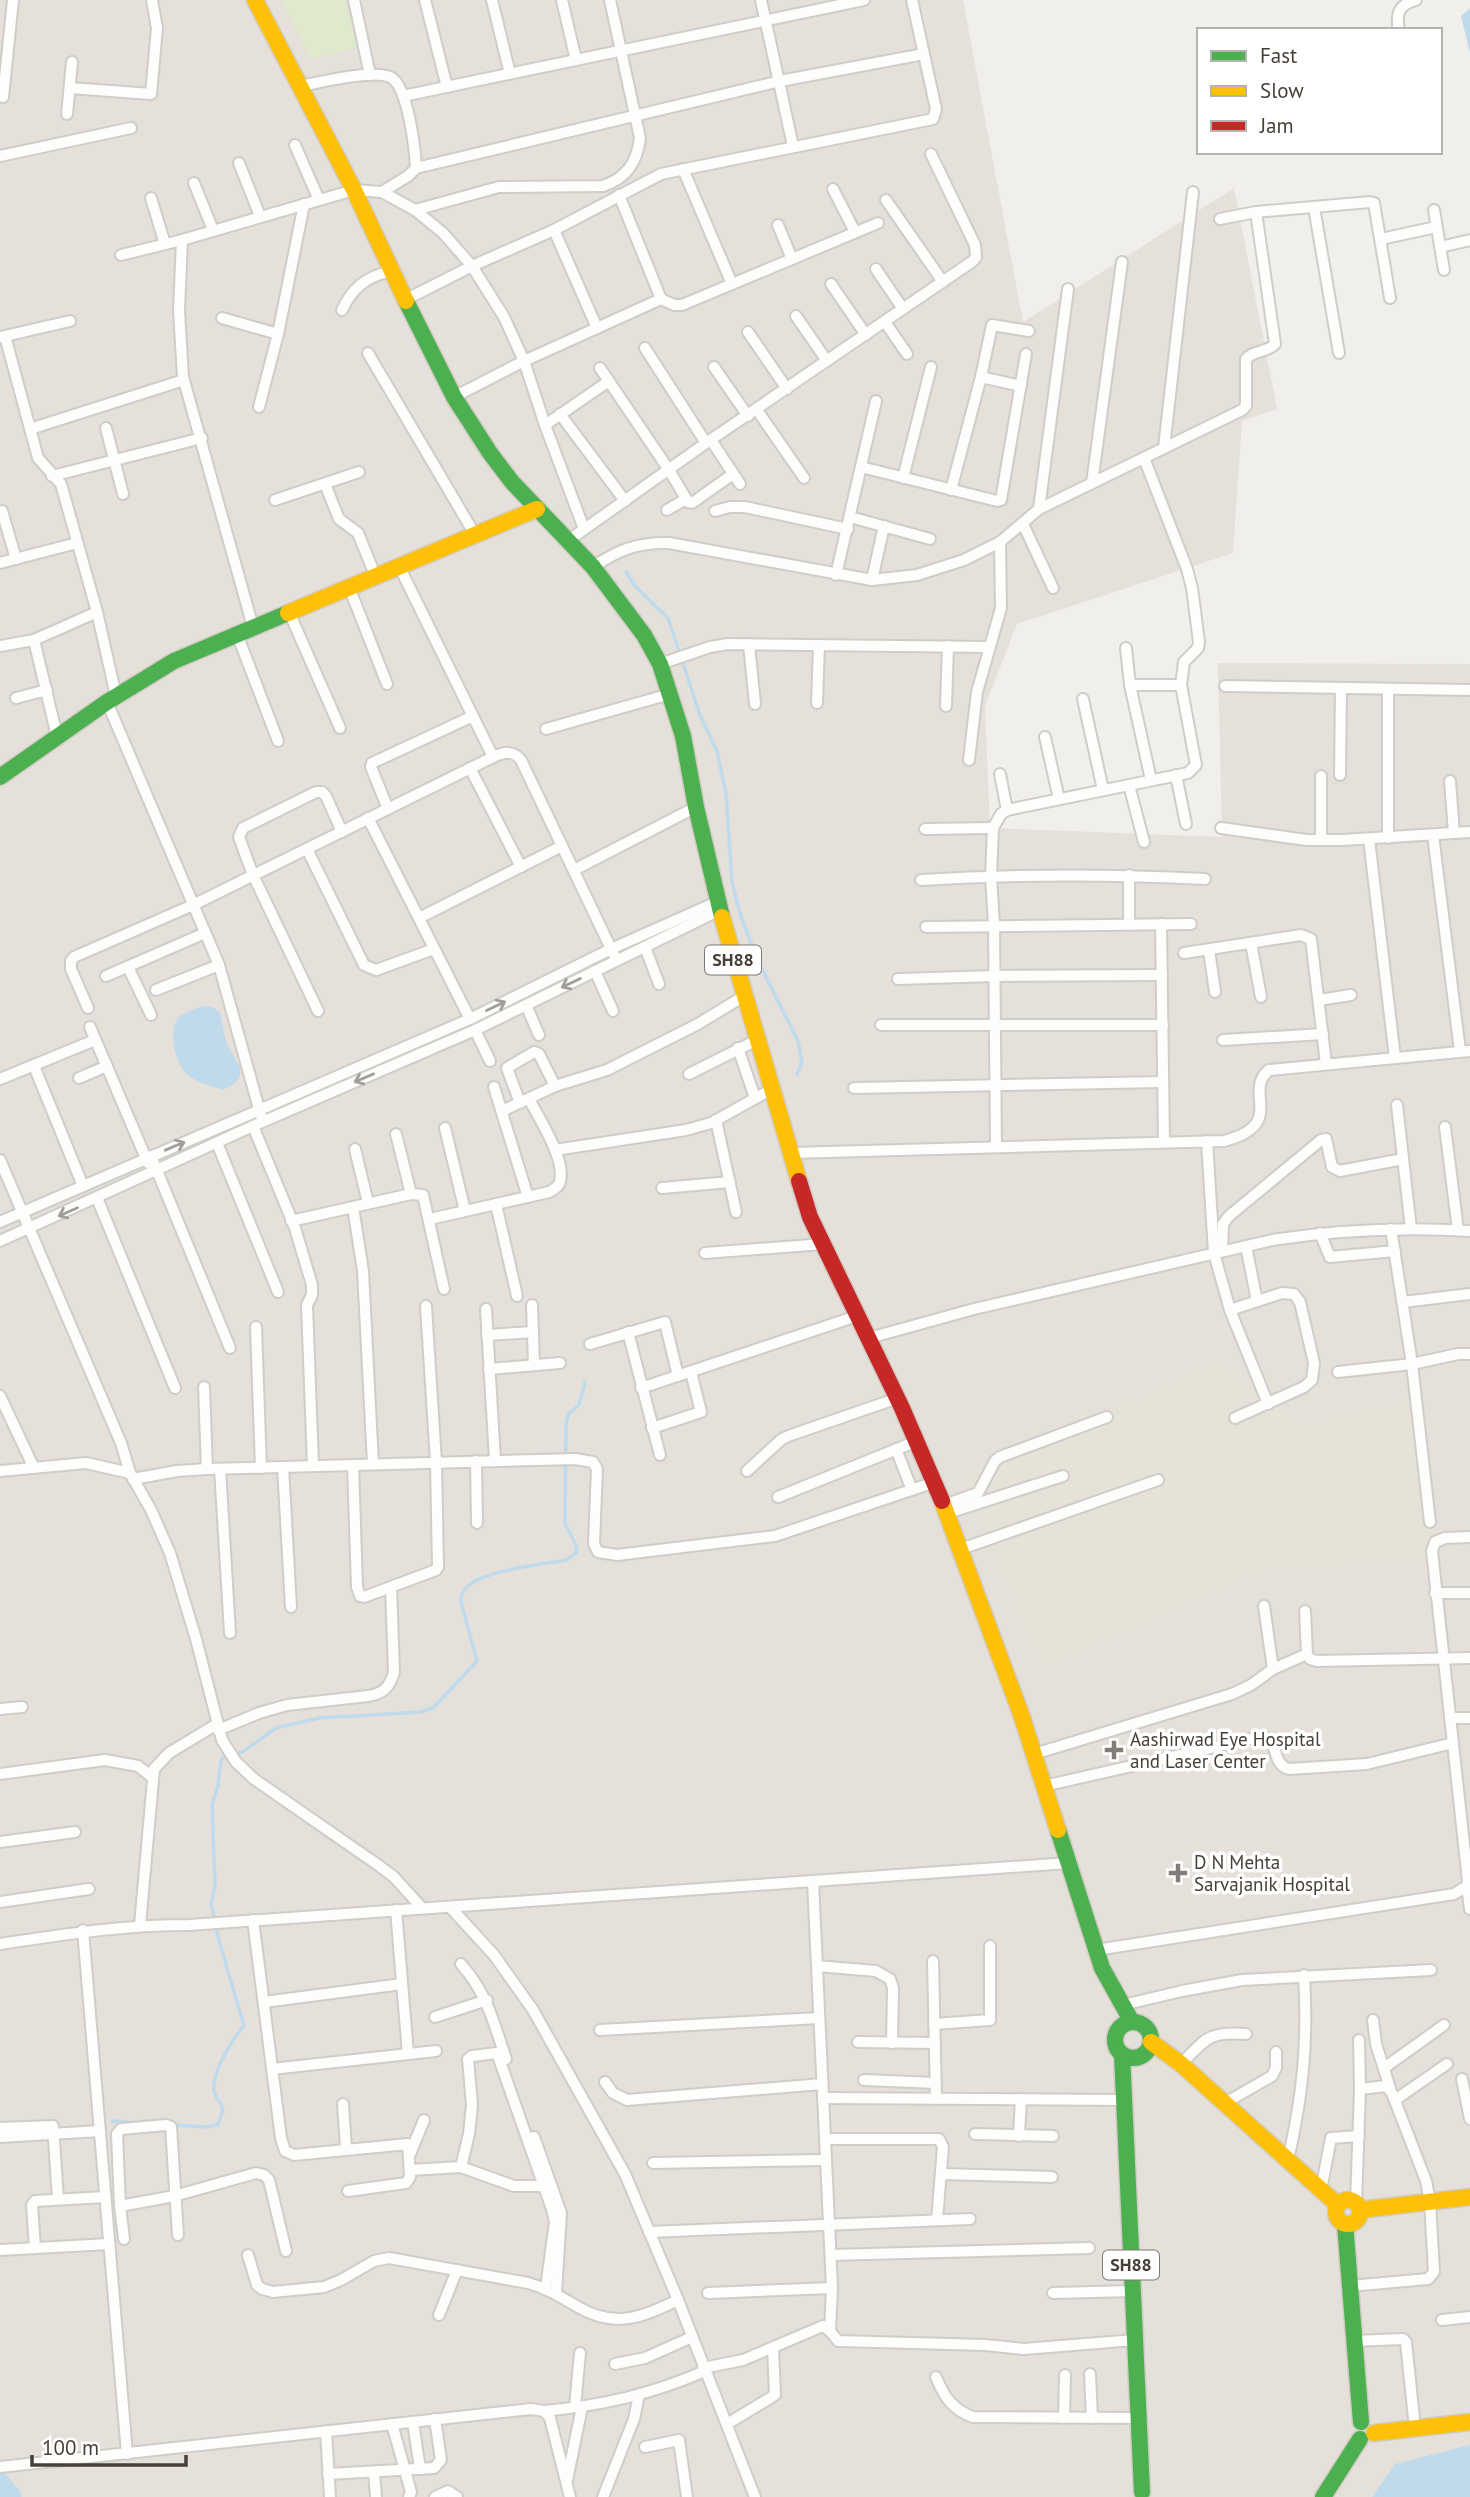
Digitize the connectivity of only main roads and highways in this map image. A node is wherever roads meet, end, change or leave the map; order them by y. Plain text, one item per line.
1 (255, 0) edge
2 (537, 509) junction
3 (0, 778) edge
4 (1107, 1979) junction
5 (1132, 2022) junction
6 (1117, 2032) junction
7 (1151, 2042) junction
8 (1122, 2054) junction
9 (1470, 2197) edge
10 (1338, 2205) junction
11 (1358, 2206) junction
12 (1345, 2224) junction
13 (1470, 2422) edge
14 (1367, 2436) junction
15 (1144, 2495) edge
16 (1323, 2497) edge

1 - 2 main road, SH88
2 - 3 main road
2 - 4 main road, SH88
4 - 5 main road, SH88
4 - 6 main road, SH88
5 - 6 main road
5 - 7 main road
6 - 8 main road
7 - 8 main road
7 - 10 main road
8 - 15 main road, SH88
9 - 11 main road
10 - 11 main road
10 - 12 main road
11 - 12 main road
12 - 14 main road
13 - 14 main road
14 - 16 main road

